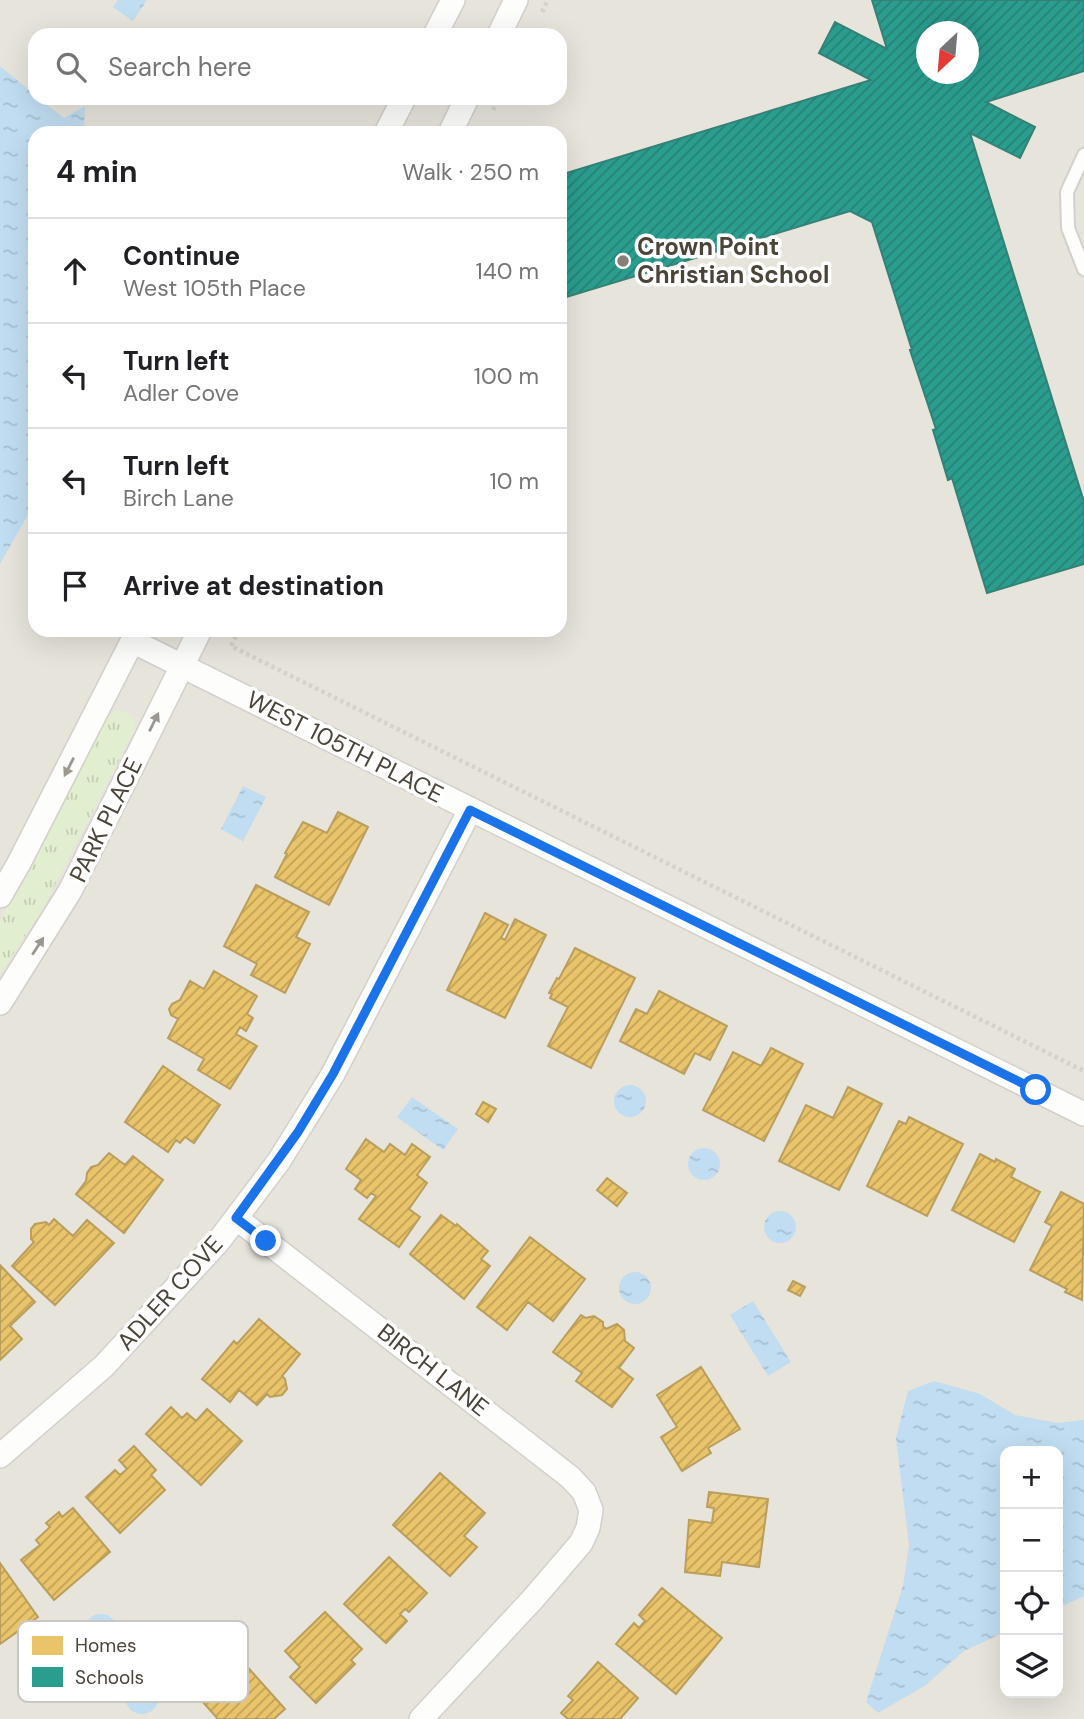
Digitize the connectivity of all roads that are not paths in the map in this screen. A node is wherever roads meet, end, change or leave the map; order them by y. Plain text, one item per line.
1 (453, 0) edge
2 (516, 0) edge
3 (439, 28) edge
4 (502, 28) edge
5 (400, 105) edge
6 (464, 105) edge
7 (390, 126) edge
8 (453, 126) edge
9 (1084, 155) edge
10 (1084, 269) edge
11 (134, 637) edge
12 (138, 637) edge
13 (197, 637) edge
14 (183, 666) junction
15 (470, 810) junction
16 (0, 896) edge
17 (0, 1003) edge
18 (1084, 1114) edge
19 (236, 1218) junction
20 (0, 1456) edge
21 (421, 1719) edge

1 - 3 street
2 - 4 street
5 - 7 street
6 - 8 street
9 - 10 lane
11 -> 16 street
12 - 14 street, WEST 105TH PLACE
13 - 14 street, PARK PLACE
14 - 15 street, WEST 105TH PLACE
17 -> 14 street, PARK PLACE
15 - 18 street, WEST 105TH PLACE
15 - 19 street, ADLER COVE
19 - 20 street, ADLER COVE
19 - 21 street, BIRCH LANE

